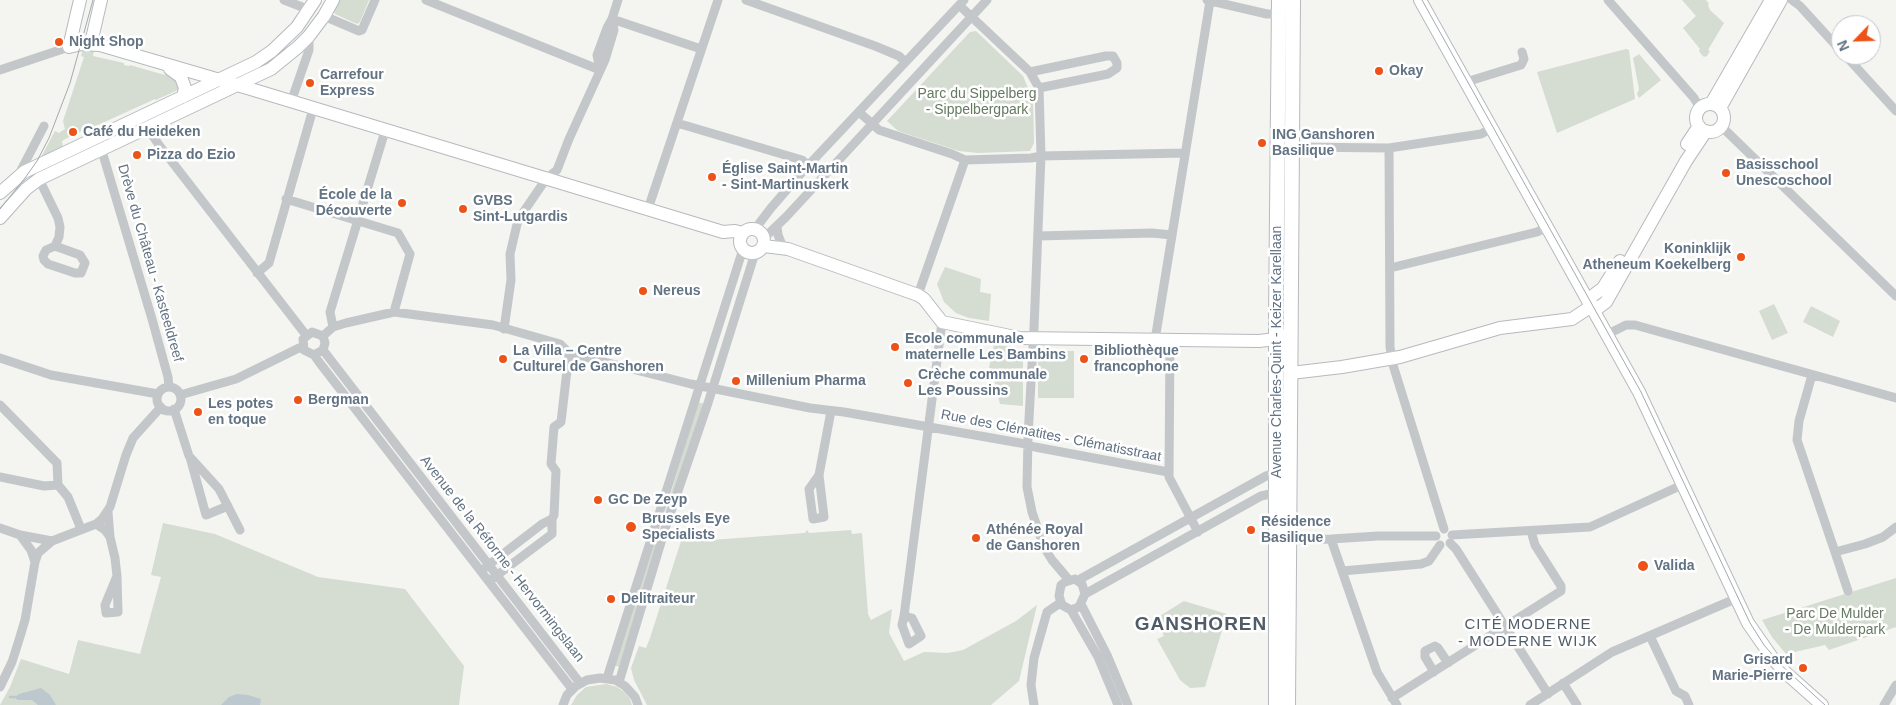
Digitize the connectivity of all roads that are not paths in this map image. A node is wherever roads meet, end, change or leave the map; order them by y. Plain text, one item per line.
1 (80, 0) edge
2 (101, 0) edge
3 (284, 0) edge
4 (333, 0) edge
5 (375, 0) edge
6 (426, 0) edge
7 (618, 0) edge
8 (718, 0) edge
9 (746, 0) edge
10 (988, 0) edge
11 (1209, 0) edge
12 (1293, 0) edge
13 (1420, 0) edge
14 (1608, 0) edge
15 (1770, 0) edge
16 (1781, 0) edge
17 (1792, 0) edge
18 (961, 3) edge
19 (313, 5) edge
20 (1279, 7) edge
21 (324, 16) junction
22 (971, 17) junction
23 (612, 19) junction
24 (309, 36) junction
25 (1831, 40) edge
26 (91, 43) junction
27 (68, 47) junction
28 (701, 48) junction
29 (1522, 52) dead end
30 (905, 62) junction
31 (163, 65) junction
32 (1854, 65) edge
33 (0, 70) edge
34 (600, 70) junction
35 (1030, 72) junction
36 (218, 80) junction
37 (1466, 82) junction
38 (237, 86) junction
39 (1039, 88) junction
40 (183, 97) junction
41 (291, 102) junction
42 (1710, 107) junction
43 (314, 109) junction
44 (1896, 111) edge
45 (859, 112) junction
46 (144, 122) junction
47 (677, 122) junction
48 (872, 124) junction
49 (44, 126) dead end
50 (1721, 126) junction
51 (1492, 128) junction
52 (1702, 128) junction
53 (385, 131) junction
54 (1292, 147) junction
55 (101, 148) junction
56 (1389, 148) junction
57 (1184, 153) junction
58 (1041, 156) junction
59 (966, 160) junction
60 (809, 166) junction
61 (36, 173) junction
62 (18, 176) junction
63 (546, 179) junction
64 (0, 193) edge
65 (286, 200) junction
66 (648, 210) junction
67 (0, 218) edge
68 (357, 222) junction
69 (777, 226) junction
70 (1547, 227) junction
71 (1172, 235) junction
72 (1038, 236) junction
73 (752, 242) junction
74 (56, 246) dead end
75 (785, 247) junction
76 (1390, 268) junction
77 (257, 273) junction
78 (918, 295) junction
79 (1896, 296) edge
80 (1591, 302) junction
81 (394, 312) junction
82 (942, 322) junction
83 (333, 327) junction
84 (504, 329) junction
85 (1292, 332) junction
86 (1612, 332) junction
87 (306, 335) junction
88 (323, 336) junction
89 (1033, 338) junction
90 (1276, 339) junction
91 (1155, 340) junction
92 (1170, 340) junction
93 (302, 346) junction
94 (323, 350) junction
95 (569, 353) junction
96 (314, 355) junction
97 (0, 358) edge
98 (1392, 359) junction
99 (1291, 373) junction
100 (1812, 375) junction
101 (700, 386) junction
102 (169, 387) junction
103 (712, 388) junction
104 (158, 394) junction
105 (180, 395) junction
106 (1896, 398) edge
107 (0, 405) edge
108 (160, 407) junction
109 (174, 409) junction
110 (831, 412) junction
111 (1652, 421) junction
112 (928, 427) junction
113 (1028, 445) junction
114 (402, 451) junction
115 (189, 456) junction
116 (393, 457) junction
117 (1168, 472) junction
118 (1283, 473) junction
119 (819, 475) dead end
120 (0, 477) edge
121 (58, 485) junction
122 (1682, 485) junction
123 (1283, 492) junction
124 (228, 506) junction
125 (108, 512) junction
126 (1190, 518) junction
127 (552, 519) junction
128 (96, 524) junction
129 (655, 526) junction
130 (1896, 527) edge
131 (0, 528) edge
132 (81, 529) junction
133 (666, 529) junction
134 (1444, 529) junction
135 (240, 530) dead end
136 (1531, 531) junction
137 (1198, 532) junction
138 (20, 535) junction
139 (1436, 536) junction
140 (110, 537) junction
141 (1331, 539) junction
142 (1451, 539) junction
143 (52, 540) junction
144 (1282, 540) junction
145 (1440, 545) junction
146 (1835, 552) junction
147 (35, 562) junction
148 (485, 568) junction
149 (1342, 571) junction
150 (116, 576) dead end
151 (493, 579) junction
152 (1069, 580) junction
153 (1079, 581) junction
154 (1848, 591) dead end
155 (1085, 594) junction
156 (1735, 598) junction
157 (1060, 603) junction
158 (1081, 604) junction
159 (1071, 610) junction
160 (904, 616) dead end
161 (1505, 627) junction
162 (1650, 636) junction
163 (1448, 663) junction
164 (1434, 672) junction
165 (607, 678) junction
166 (619, 682) junction
167 (580, 683) junction
168 (1564, 683) junction
169 (1896, 685) edge
170 (0, 687) edge
171 (572, 690) junction
172 (1548, 694) junction
173 (1394, 702) edge
174 (563, 705) edge
175 (638, 705) edge
176 (1034, 705) edge
177 (1118, 705) edge
178 (1128, 705) edge
179 (1276, 705) edge
180 (1288, 705) edge
181 (1530, 705) edge
182 (1577, 705) edge
183 (1690, 705) edge
184 (1822, 705) edge
185 (1884, 705) edge

1 - 27 street
2 - 26 street
3 - 19 street
4 - 21 street
5 - 21 street
6 - 34 street
7 - 23 street
8 - 28 street
9 - 30 street
10 - 22 street
11 - 20 street
11 - 57 street
12 - 54 main road, Avenue Charles-Quint - Keizer Karellaan
13 - 37 street
14 - 42 street
15 - 42 street
16 - 42 street
17 - 25 street
18 - 22 street
18 - 30 street
19 - 36 street
20 - 90 main road, Avenue Charles-Quint - Keizer Karellaan
21 - 24 street
22 - 35 street
22 - 48 street
23 - 28 street
23 - 34 street
24 - 38 street
24 - 41 street
26 - 27 street
26 - 31 street
27 - 33 street
28 - 47 street
29 - 37 street
30 - 45 street
31 - 36 street
31 - 40 street
32 - 44 street
34 - 63 street
35 - 39 street
35 - 39 street
36 - 38 street
36 - 40 street
37 - 51 street
38 - 41 street
38 - 46 street
39 - 58 street
40 - 46 street
41 - 43 street
42 - 50 street
42 - 52 street
43 - 53 street
43 - 65 street
45 - 48 street
45 - 60 street
46 - 55 street
46 - 61 street
46 - 77 street
47 - 60 street
47 - 66 street
48 - 59 street
48 - 69 street
49 - 62 street
50 - 52 street
50 - 79 street
51 - 56 street
51 - 70 street
52 - 80 street
53 - 63 street
53 - 68 street
54 - 56 street
54 - 85 main road, Avenue Charles-Quint - Keizer Karellaan
55 - 61 street
55 - 102 street, Drève du Château - Kasteeldreef
56 - 76 street
57 - 58 street
57 - 71 street
58 - 59 street
58 - 72 street
59 - 78 street
60 - 73 street
61 - 62 street
61 - 67 street
61 - 74 street
62 - 64 street
63 - 66 street
63 - 84 street
65 - 68 street
65 - 77 street
66 - 73 street
68 - 81 street
68 - 83 street
69 - 73 street
69 - 75 street
70 - 76 street
70 - 80 street
71 - 72 street
71 - 91 street
72 - 89 street
73 - 75 street
73 - 101 street
73 - 103 street
75 - 78 street
76 - 98 street
77 - 87 street
78 - 82 street
80 - 86 street
80 - 98 street
80 - 111 street
81 - 83 street
81 - 84 street, Rue des Clématites - Clématisstraat
82 - 89 street
82 - 112 street
83 - 88 street
84 - 95 street, Rue des Clématites - Clématisstraat
85 - 90 street
85 - 99 main road, Avenue Charles-Quint - Keizer Karellaan
86 - 100 street
86 - 111 street
87 - 88 street
87 - 93 street
88 - 94 street
89 - 91 street
89 - 113 street
90 - 92 street
90 - 99 street
90 - 118 main road, Avenue Charles-Quint - Keizer Karellaan
91 - 92 street
92 - 117 street
93 - 96 street, Avenue de la Réforme - Hervormingslaan
93 - 105 street
94 - 96 street
94 - 114 street, Avenue de la Réforme - Hervormingslaan
95 - 101 street, Rue des Clématites - Clématisstraat
95 - 127 street
96 - 116 street, Avenue de la Réforme - Hervormingslaan
97 - 104 street
98 - 99 street
98 - 134 street
99 - 118 main road, Avenue Charles-Quint - Keizer Karellaan
100 - 106 street
100 - 146 street
101 - 103 street, Rue des Clématites - Clématisstraat
101 - 129 street
102 - 104 street
102 - 105 street
103 - 110 street, Rue des Clématites - Clématisstraat
103 - 133 street
104 - 108 street
105 - 109 street
107 - 121 street
108 - 109 street
108 - 125 street
109 - 115 street
110 - 112 street, Rue des Clématites - Clématisstraat
110 - 119 street
111 - 122 street
112 - 113 street, Rue des Clématites - Clématisstraat
112 - 160 street
113 - 117 street, Rue des Clématites - Clématisstraat
113 - 152 street
114 - 116 street, Avenue de la Réforme - Hervormingslaan
114 - 148 street, Avenue de la Réforme - Hervormingslaan
115 - 124 street
115 - 124 street
116 - 148 street, Avenue de la Réforme - Hervormingslaan
117 - 126 street
118 - 123 main road, Avenue Charles-Quint - Keizer Karellaan
118 - 126 street
120 - 121 street
121 - 132 street
122 - 136 street
122 - 156 street
123 - 137 street
123 - 144 main road, Avenue Charles-Quint - Keizer Karellaan
124 - 135 street
125 - 128 street
125 - 140 street
126 - 137 street
126 - 153 street
127 - 148 street
127 - 151 street
128 - 132 street
128 - 140 street
129 - 133 street
129 - 165 street
130 - 146 street
131 - 138 street
132 - 143 street
133 - 166 street
134 - 139 street
134 - 142 street
136 - 142 street
136 - 161 street
137 - 155 street
138 - 143 street
138 - 147 street
139 - 141 street
139 - 145 street
140 - 150 street
141 - 144 street
141 - 149 street
142 - 145 street
142 - 161 street
143 - 147 street
144 - 179 main road, Avenue Charles-Quint - Keizer Karellaan
144 - 180 main road, Avenue Charles-Quint - Keizer Karellaan
145 - 149 street
146 - 154 street
147 - 170 street
148 - 151 street, Avenue de la Réforme - Hervormingslaan
149 - 173 street
151 - 167 street, Avenue de la Réforme - Hervormingslaan
151 - 171 street, Avenue de la Réforme - Hervormingslaan
152 - 153 street
152 - 157 street
153 - 155 street
155 - 158 street
156 - 162 street
156 - 184 street
157 - 159 street
157 - 176 street
158 - 159 street
158 - 178 street
159 - 177 street
161 - 163 street
161 - 172 street
162 - 168 street
162 - 183 street
163 - 164 street
163 - 164 street
164 - 173 street
165 - 166 street
165 - 167 street
166 - 175 street
167 - 171 street
168 - 172 street
168 - 182 street
169 - 185 street
171 - 174 street
172 - 181 street

